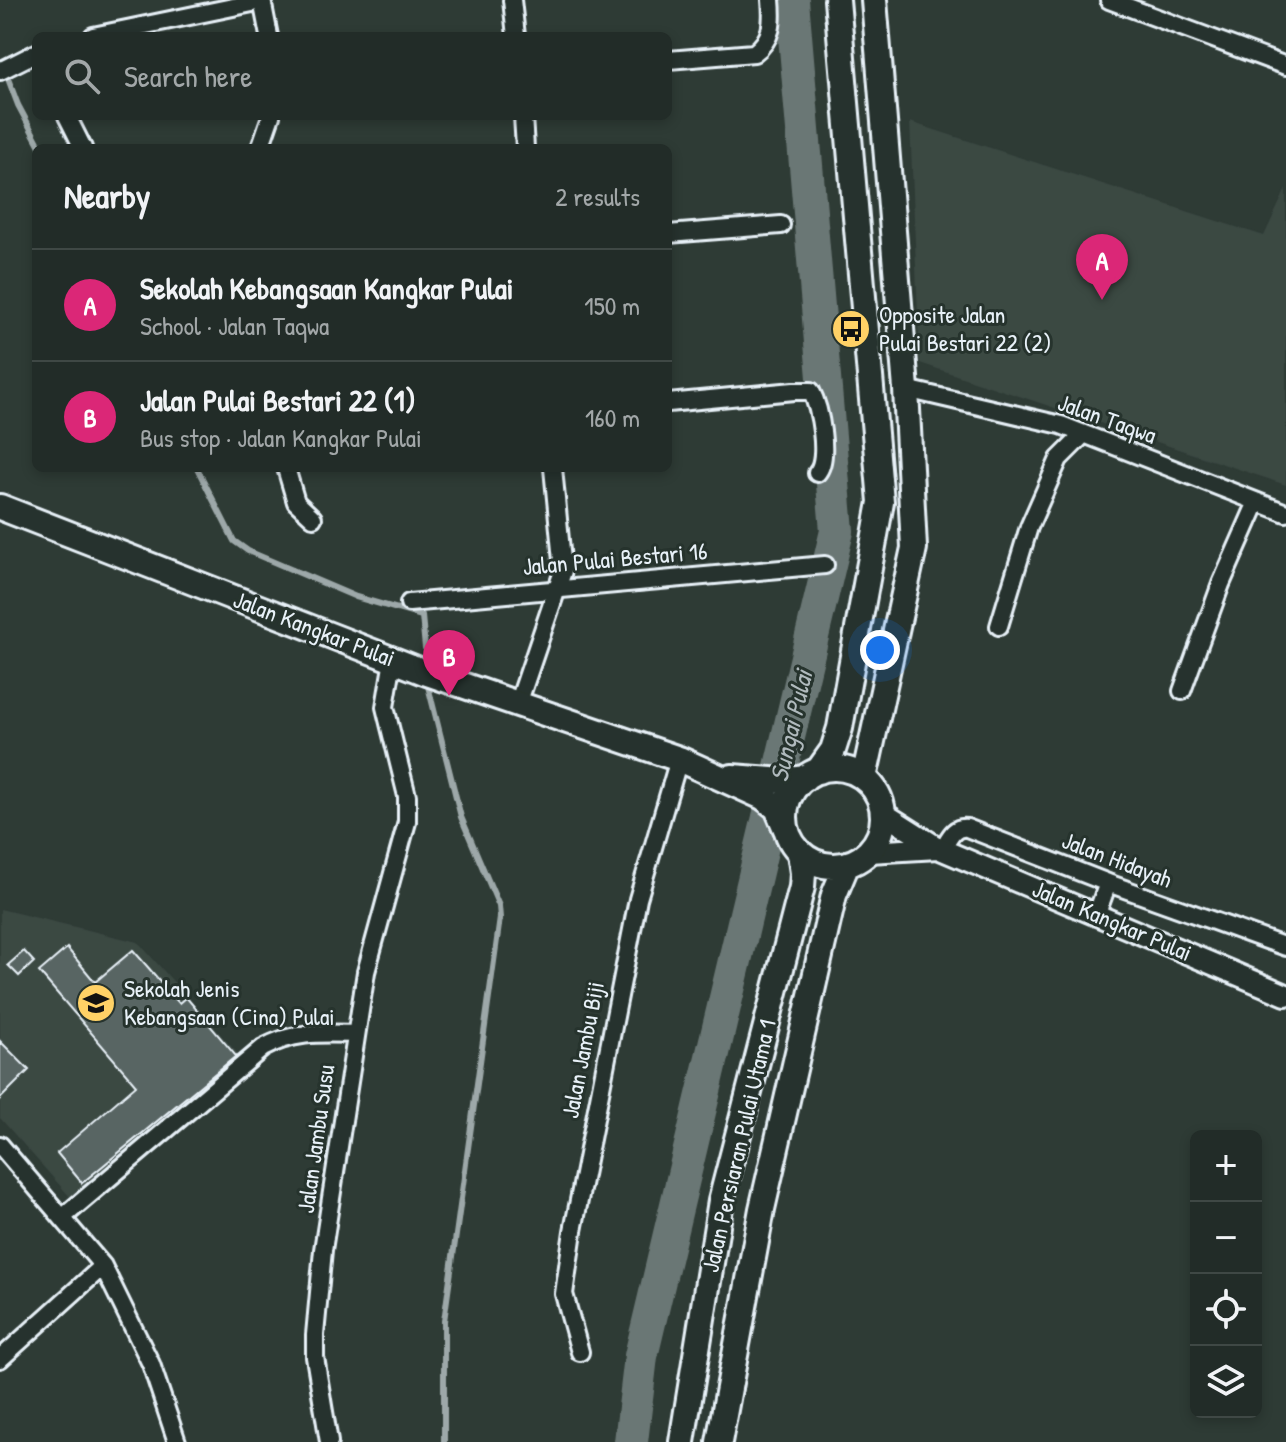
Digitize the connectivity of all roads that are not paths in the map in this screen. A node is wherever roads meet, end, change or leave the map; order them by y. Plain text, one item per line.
1 (262, 0) edge
2 (512, 0) edge
3 (771, 0) edge
4 (837, 0) edge
5 (874, 0) edge
6 (1109, 0) edge
7 (112, 32) edge
8 (268, 32) edge
9 (516, 32) edge
10 (32, 56) edge
11 (672, 60) edge
12 (1286, 66) edge
13 (0, 71) edge
14 (69, 120) edge
15 (270, 120) edge
16 (523, 120) edge
17 (81, 144) edge
18 (261, 144) edge
19 (525, 144) edge
20 (781, 225) dead end
21 (672, 234) edge
22 (906, 389) junction
23 (672, 403) edge
24 (1084, 434) junction
25 (287, 472) edge
26 (553, 472) edge
27 (817, 473) dead end
28 (1257, 502) junction
29 (0, 507) edge
30 (1286, 513) edge
31 (313, 518) dead end
32 (825, 565) dead end
33 (557, 588) junction
34 (409, 603) dead end
35 (999, 626) dead end
36 (393, 660) junction
37 (1182, 691) dead end
38 (518, 704) junction
39 (679, 759) junction
40 (864, 778) junction
41 (786, 792) junction
42 (883, 813) junction
43 (940, 849) junction
44 (869, 852) junction
45 (800, 853) junction
46 (847, 864) junction
47 (1108, 883) junction
48 (1097, 913) junction
49 (1286, 947) edge
50 (1286, 995) edge
51 (356, 1034) junction
52 (0, 1145) edge
53 (62, 1218) junction
54 (103, 1266) junction
55 (580, 1352) dead end
56 (0, 1359) edge
57 (177, 1442) edge
58 (329, 1442) edge
59 (682, 1442) edge
60 (719, 1442) edge

1 - 7 street
1 - 8 street
2 - 9 street
3 - 11 street
4 - 41 main road
5 - 22 main road
6 - 12 street
10 - 13 street
14 - 17 street
15 - 18 street
16 - 19 street
20 - 21 street
22 - 24 street, Jalan Taqwa
22 - 40 main road
23 - 27 street
24 - 28 street, Jalan Taqwa
24 - 35 street
25 - 31 street
26 - 33 street
28 - 30 street, Jalan Taqwa
28 - 37 street
29 - 36 main road, Jalan Kangkar Pulai
32 - 33 street, Jalan Pulai Bestari 16
33 - 34 street, Jalan Pulai Bestari 16
33 - 38 street
36 - 38 main road, Jalan Kangkar Pulai
36 - 51 street, Jalan Jambu Susu
38 - 39 main road, Jalan Kangkar Pulai
39 - 41 main road, Jalan Kangkar Pulai
39 - 55 street, Jalan Jambu Biji
40 - 41 main road
40 - 42 main road
41 - 45 main road
42 - 43 street, Jalan Kangkar Pulai
42 - 44 main road
43 - 44 street, Jalan Kangkar Pulai
43 - 47 street, Jalan Hidayah
43 - 48 street, Jalan Kangkar Pulai
44 - 46 main road
45 - 46 main road
45 - 59 main road, Jalan Persiaran Pulai Utama 1
46 - 60 main road, Jalan Persiaran Pulai Utama 1
47 - 48 street
47 - 49 street, Jalan Hidayah
48 - 50 street, Jalan Kangkar Pulai
51 - 53 street
51 - 58 street, Jalan Jambu Susu
52 - 53 street
53 - 54 street
54 - 56 street
54 - 57 street

